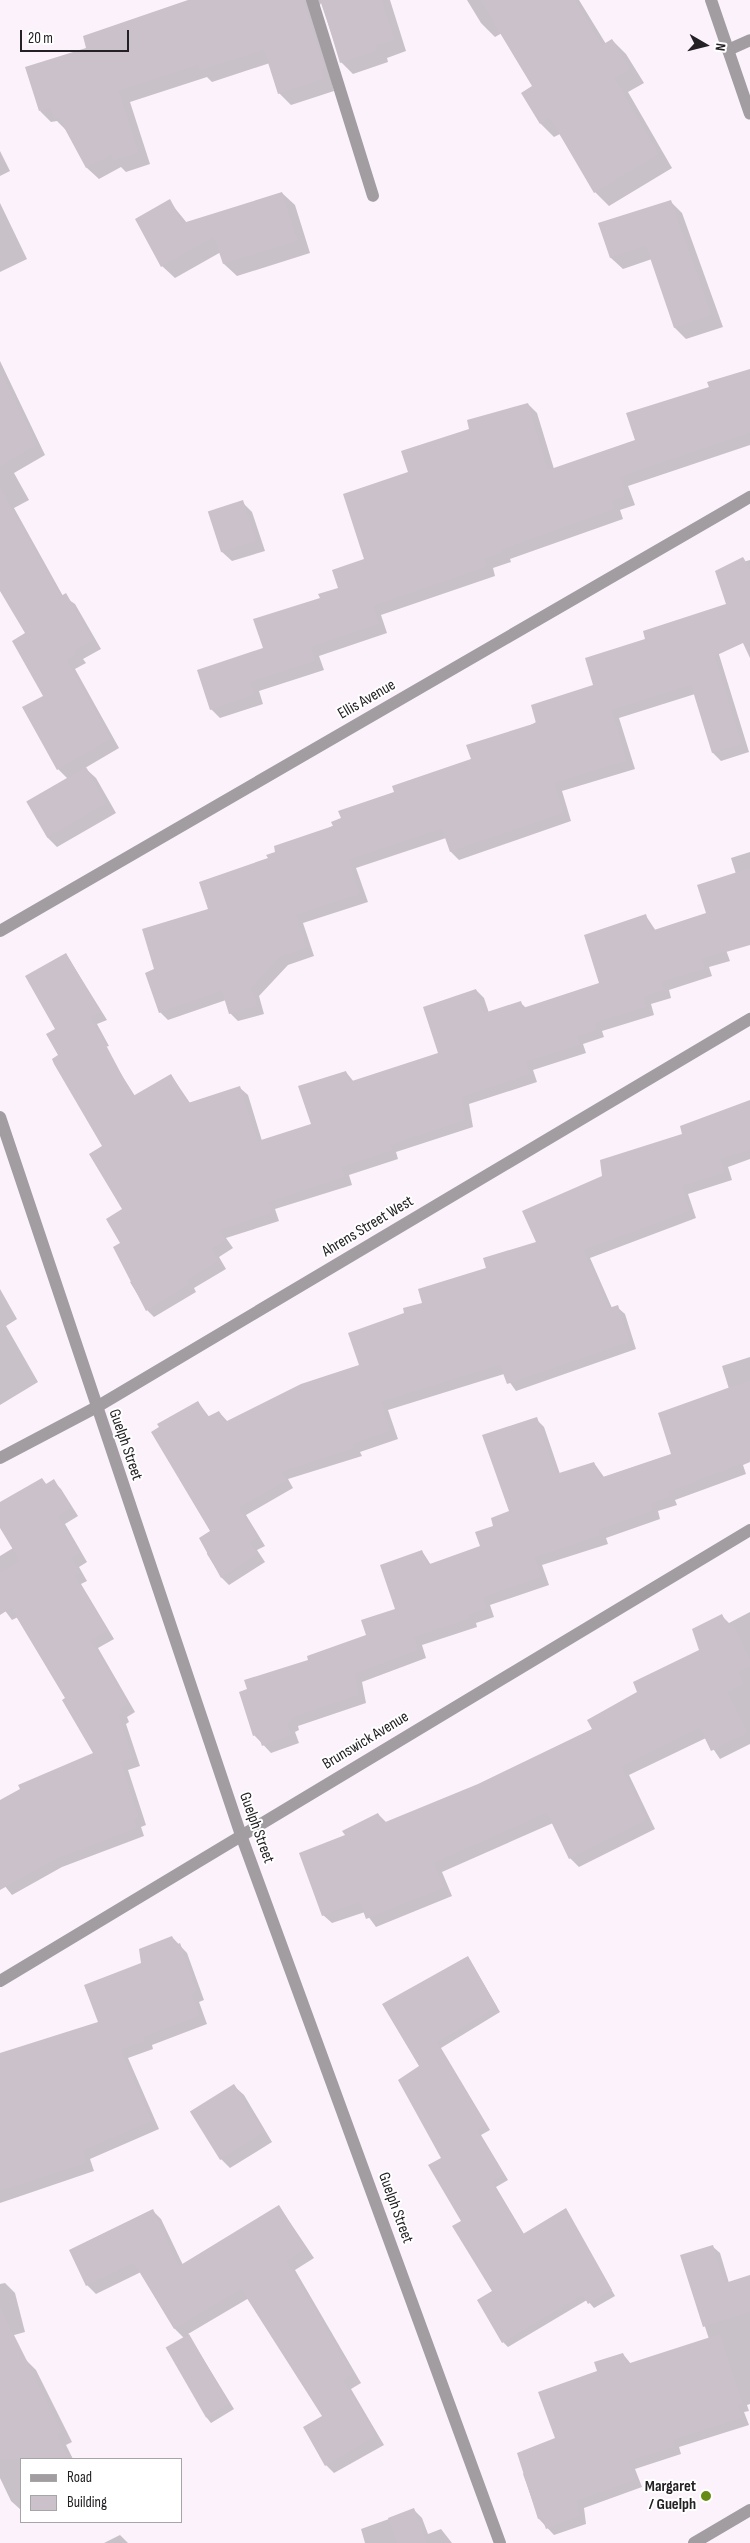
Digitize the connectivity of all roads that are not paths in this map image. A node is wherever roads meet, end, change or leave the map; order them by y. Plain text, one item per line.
1 (312, 0) edge
2 (711, 0) edge
3 (750, 40) edge
4 (728, 50) junction
5 (750, 114) edge
6 (373, 196) dead end
7 (750, 496) edge
8 (0, 931) edge
9 (750, 1019) edge
10 (0, 1117) edge
11 (95, 1408) junction
12 (0, 1458) edge
13 (750, 1530) edge
14 (241, 1835) junction
15 (0, 1981) edge
16 (750, 2510) edge
17 (500, 2543) edge
18 (694, 2543) edge

1 - 6 street
2 - 4 street
3 - 4 street
4 - 5 street
7 - 8 street, Ellis Avenue
9 - 11 street, Ahrens Street West
10 - 11 street, Guelph Street
11 - 12 street, Ahrens Street West
11 - 14 street, Guelph Street
13 - 14 street, Brunswick Avenue
14 - 15 street, Brunswick Avenue
14 - 17 street, Guelph Street
16 - 18 street

